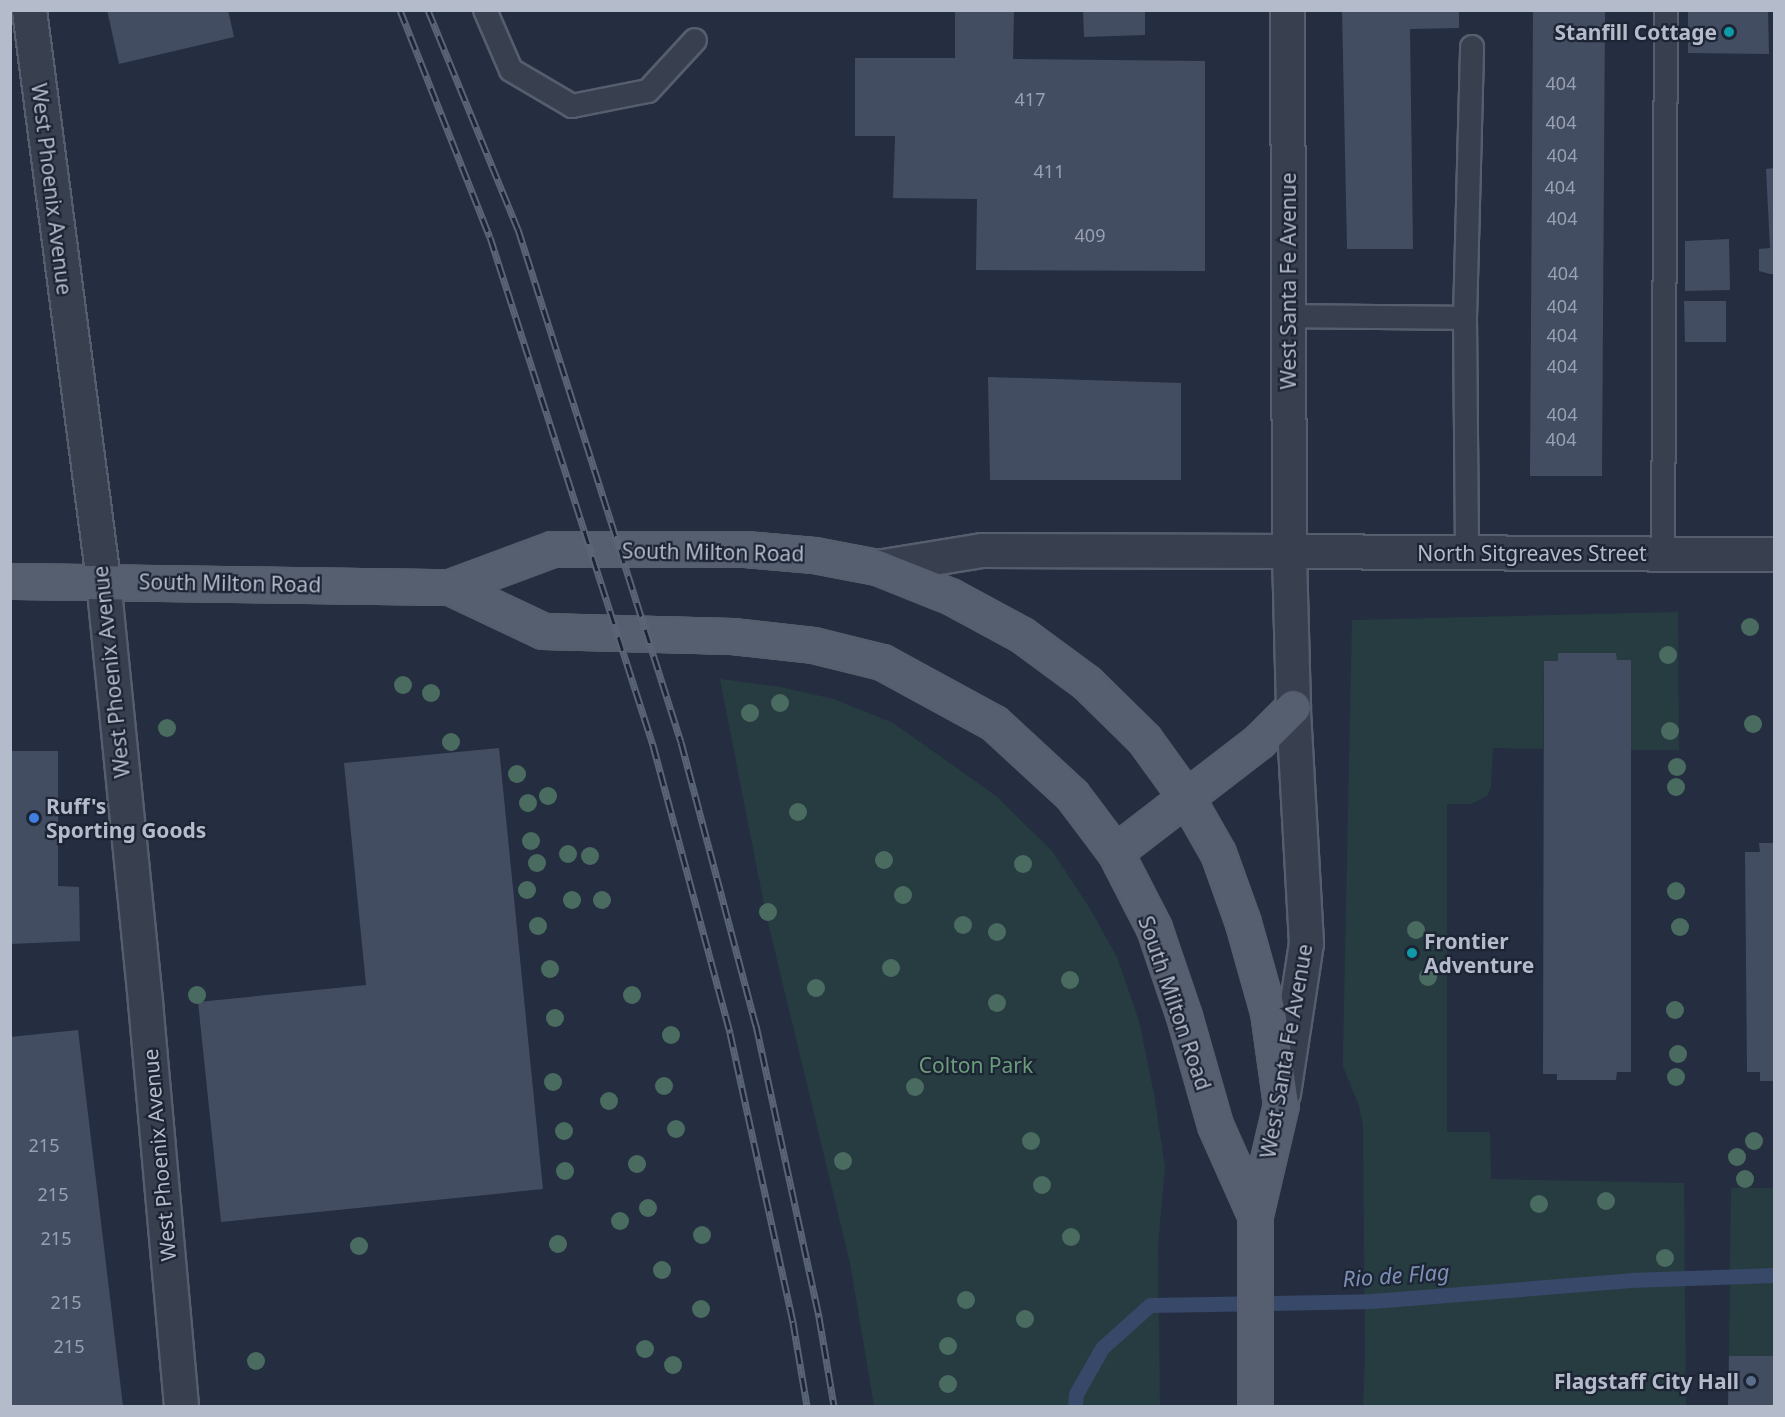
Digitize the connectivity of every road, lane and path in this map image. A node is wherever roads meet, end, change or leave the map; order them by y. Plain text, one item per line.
1 (28, 10) edge
2 (485, 10) edge
3 (1287, 10) edge
4 (1666, 10) edge
5 (695, 40) dead end
6 (1472, 47) dead end
7 (1288, 316) junction
8 (1465, 318) junction
9 (1289, 551) junction
10 (1467, 552) junction
11 (1664, 554) junction
12 (1774, 554) edge
13 (877, 567) junction
14 (103, 580) junction
15 (10, 581) edge
16 (450, 587) junction
17 (1293, 706) junction
18 (1186, 797) junction
19 (1115, 852) junction
20 (1281, 1104) junction
21 (1255, 1215) junction
22 (181, 1407) edge
23 (1256, 1407) edge

1 - 14 street, West Phoenix Avenue
2 - 5 lane
3 - 7 street, West Santa Fe Avenue
4 - 11 lane
6 - 8 lane
7 - 8 lane
7 - 9 street, West Santa Fe Avenue
8 - 10 lane
9 - 10 street, North Sitgreaves Street
9 - 13 street
9 - 17 street, West Santa Fe Avenue
10 - 11 street, North Sitgreaves Street
11 - 12 street, North Sitgreaves Street
13 - 16 main road, South Milton Road
13 - 18 main road, South Milton Road
14 - 15 main road, South Milton Road
14 - 16 main road, South Milton Road
14 - 22 street, West Phoenix Avenue
16 - 19 main road, South Milton Road
17 - 18 main road
17 - 20 street, West Santa Fe Avenue
18 - 19 main road
18 - 20 main road, South Milton Road
19 - 21 main road, South Milton Road
20 - 21 main road, West Santa Fe Avenue
21 - 23 main road, West Santa Fe Avenue

